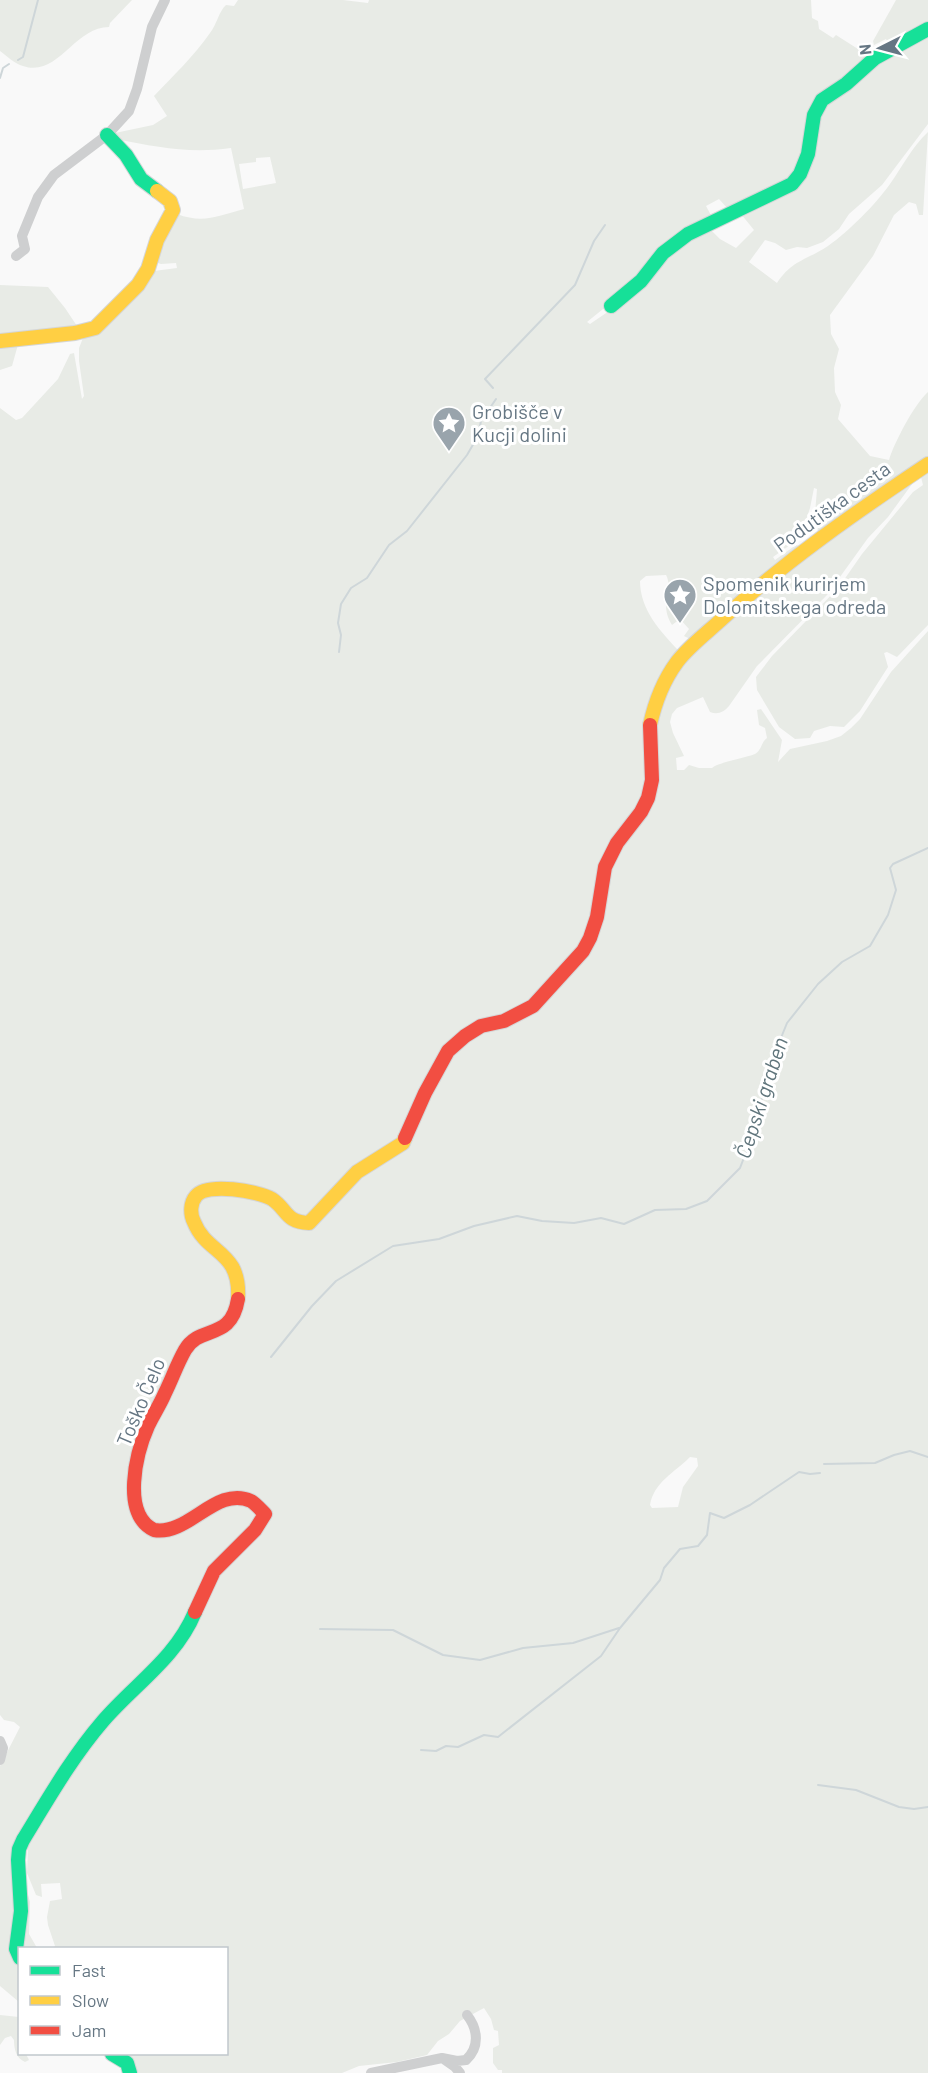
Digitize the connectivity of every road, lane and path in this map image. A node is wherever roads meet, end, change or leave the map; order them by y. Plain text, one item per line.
1 (165, 0) edge
2 (928, 29) edge
3 (106, 135) junction
4 (16, 256) dead end
5 (610, 306) dead end
6 (0, 340) edge
7 (928, 464) edge
8 (465, 1036) joint
9 (0, 1741) edge
10 (0, 1760) edge
11 (18, 1949) edge
12 (467, 2015) dead end
13 (114, 2055) edge
14 (442, 2058) junction
15 (130, 2073) edge
16 (371, 2073) edge
17 (460, 2073) edge

1 - 3 street
2 - 5 street
3 - 4 street
3 - 6 street
7 - 8 street, Podutiška cesta
8 - 11 street, Toško Čelo
9 - 10 street
12 - 14 street
13 - 15 street
14 - 16 street
14 - 17 street

